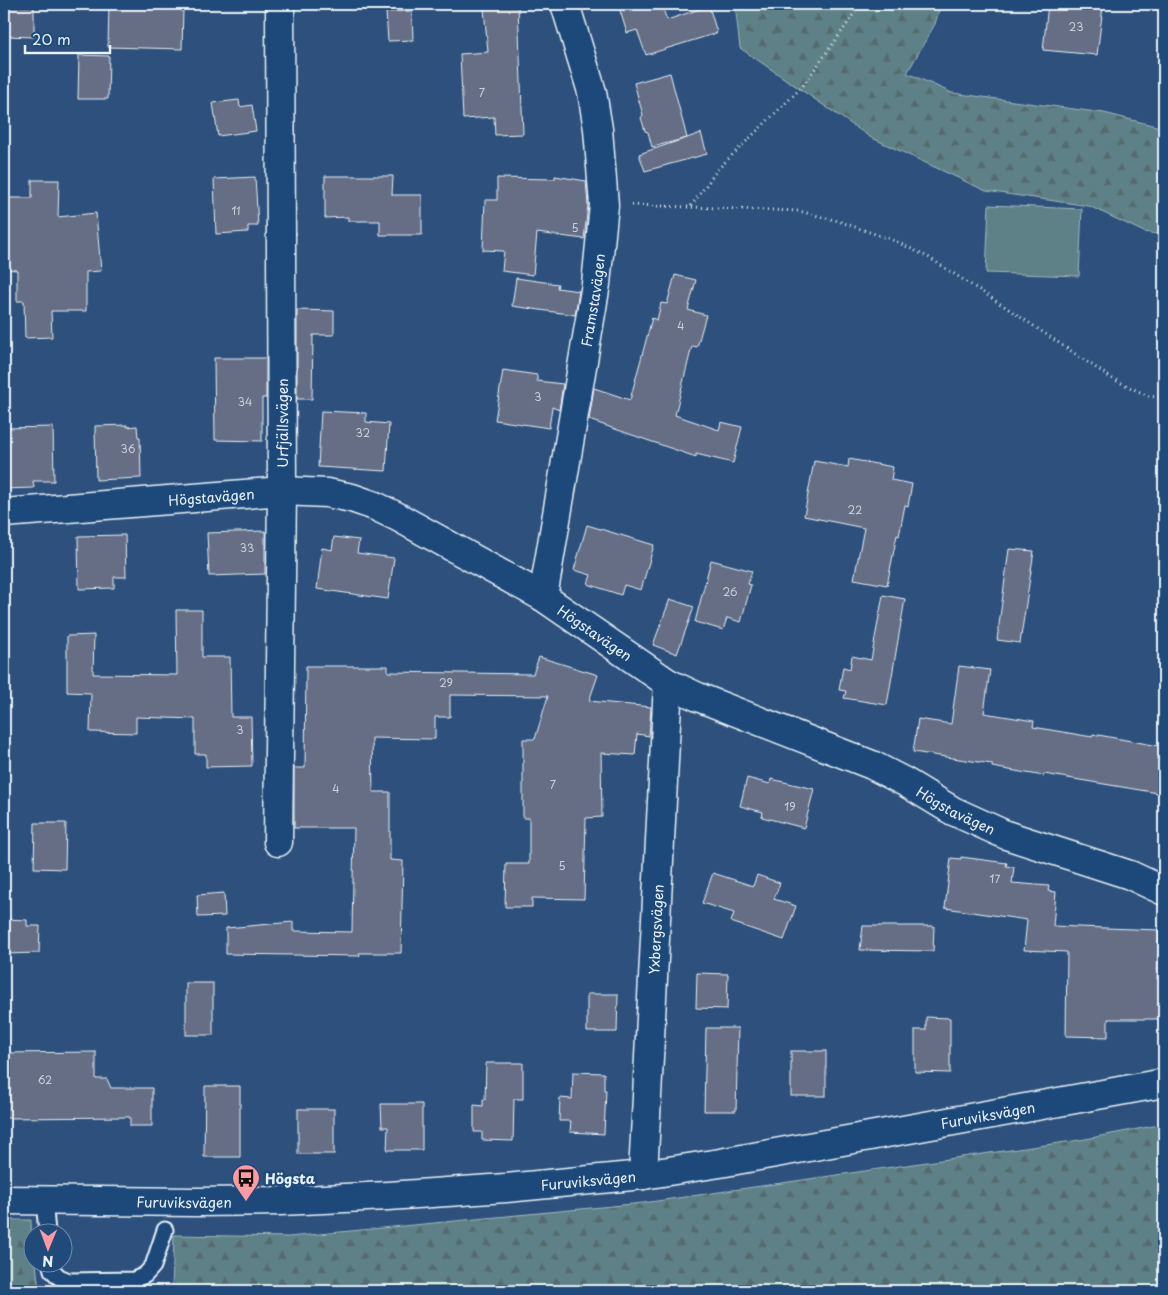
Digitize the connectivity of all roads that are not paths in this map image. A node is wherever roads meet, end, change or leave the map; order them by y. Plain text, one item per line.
1 (280, 4) edge
2 (565, 4) edge
3 (282, 491) junction
4 (4, 513) edge
5 (543, 597) junction
6 (668, 683) junction
7 (278, 842) dead end
8 (1164, 891) edge
9 (1164, 1083) edge
10 (642, 1175) junction
11 (4, 1200) edge
12 (44, 1200) junction
13 (45, 1222) edge
14 (165, 1230) dead end
15 (54, 1272) edge

1 - 3 street, Urfjällsvägen
2 - 5 street, Framstavägen
3 - 4 street, Högstavägen
3 - 5 street, Högstavägen
3 - 7 street, Urfjällsvägen
5 - 6 street, Högstavägen
6 - 8 street, Högstavägen
6 - 10 street, Yxbergsvägen
9 - 10 street, Furuviksvägen
10 - 12 street, Furuviksvägen
11 - 12 street, Furuviksvägen
12 - 13 lane
14 - 15 lane

